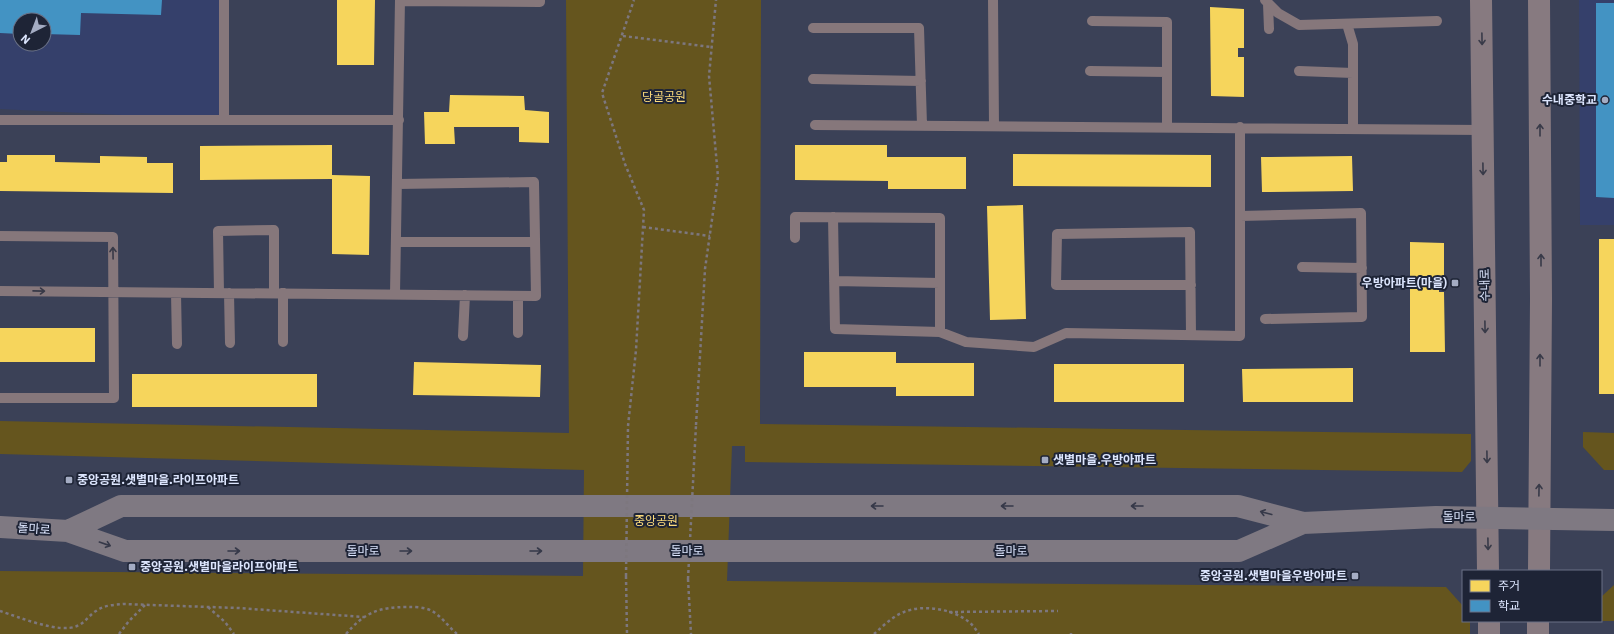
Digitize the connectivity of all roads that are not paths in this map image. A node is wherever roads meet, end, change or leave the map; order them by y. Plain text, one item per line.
1 (224, 0) edge
2 (400, 0) edge
3 (540, 0) edge
4 (993, 0) edge
5 (1481, 0) edge
6 (1539, 0) edge
7 (1267, 2) edge
8 (1092, 21) dead end
9 (1437, 21) dead end
10 (1347, 24) junction
11 (813, 28) dead end
12 (1269, 29) dead end
13 (1090, 71) dead end
14 (1299, 71) dead end
15 (1166, 72) junction
16 (1352, 73) junction
17 (814, 79) dead end
18 (921, 80) junction
19 (0, 120) edge
20 (224, 120) junction
21 (399, 120) junction
22 (815, 125) dead end
23 (922, 125) junction
24 (994, 126) junction
25 (1167, 127) junction
26 (1240, 127) junction
27 (1353, 128) junction
28 (1483, 130) junction
29 (398, 184) junction
30 (1240, 216) junction
31 (833, 217) junction
32 (0, 236) edge
33 (795, 238) dead end
34 (397, 242) junction
35 (535, 242) junction
36 (1302, 267) dead end
37 (1362, 268) junction
38 (834, 281) junction
39 (940, 283) junction
40 (1191, 286) junction
41 (0, 291) edge
42 (114, 292) junction
43 (176, 293) junction
44 (224, 293) junction
45 (279, 293) junction
46 (396, 294) junction
47 (465, 295) junction
48 (518, 296) junction
49 (1265, 319) dead end
50 (940, 332) junction
51 (518, 333) dead end
52 (1191, 335) junction
53 (463, 336) dead end
54 (283, 342) dead end
55 (230, 343) dead end
56 (177, 344) dead end
57 (0, 398) edge
58 (1488, 517) junction
59 (1539, 518) junction
60 (1614, 520) edge
61 (1303, 523) junction
62 (0, 526) edge
63 (68, 531) junction
64 (1488, 570) edge
65 (1539, 570) edge
66 (1489, 622) edge
67 (1538, 622) edge
68 (1489, 634) edge
69 (1538, 634) edge

1 - 20 lane
2 - 3 lane
2 - 21 lane
4 - 24 lane
5 -> 28 main road, 수내로
59 -> 6 main road
7 - 10 lane
7 - 12 lane
8 - 15 lane
9 - 10 lane
10 - 16 lane
11 - 18 lane
13 - 15 lane
14 - 16 lane
15 - 25 lane
16 - 27 lane
17 - 18 lane
18 - 23 lane
19 - 20 lane
20 - 21 lane
21 - 29 lane
22 - 23 lane
23 - 24 lane
24 - 25 lane
25 - 26 lane
26 - 27 lane
26 - 30 lane
27 - 28 lane
28 -> 58 main road, 수내로
29 - 34 lane
29 - 35 lane
30 - 37 lane
30 - 52 lane
31 - 33 lane
31 - 38 lane
31 - 39 lane
42 -> 32 lane
34 - 35 lane
34 - 46 lane
35 - 48 lane
36 - 37 lane
37 - 49 lane
38 - 39 lane
38 - 50 lane
39 - 50 lane
40 - 40 lane
40 - 52 lane
41 -> 42 lane
42 - 43 lane
42 - 57 lane
43 - 44 lane
43 - 56 lane
44 - 45 lane
44 - 45 lane
44 - 55 lane
45 - 46 lane
45 - 54 lane
46 - 47 lane
47 - 48 lane
47 - 53 lane
48 - 51 lane
50 - 52 lane
58 - 59 main road, 돌마로
58 - 61 main road, 돌마로
58 -> 64 main road, 수내로
59 - 60 main road, 돌마로
59 - 65 main road
61 -> 63 main road, 돌마로
63 -> 61 main road, 돌마로
62 - 63 main road, 돌마로
66 - 68 main road
67 - 69 main road

